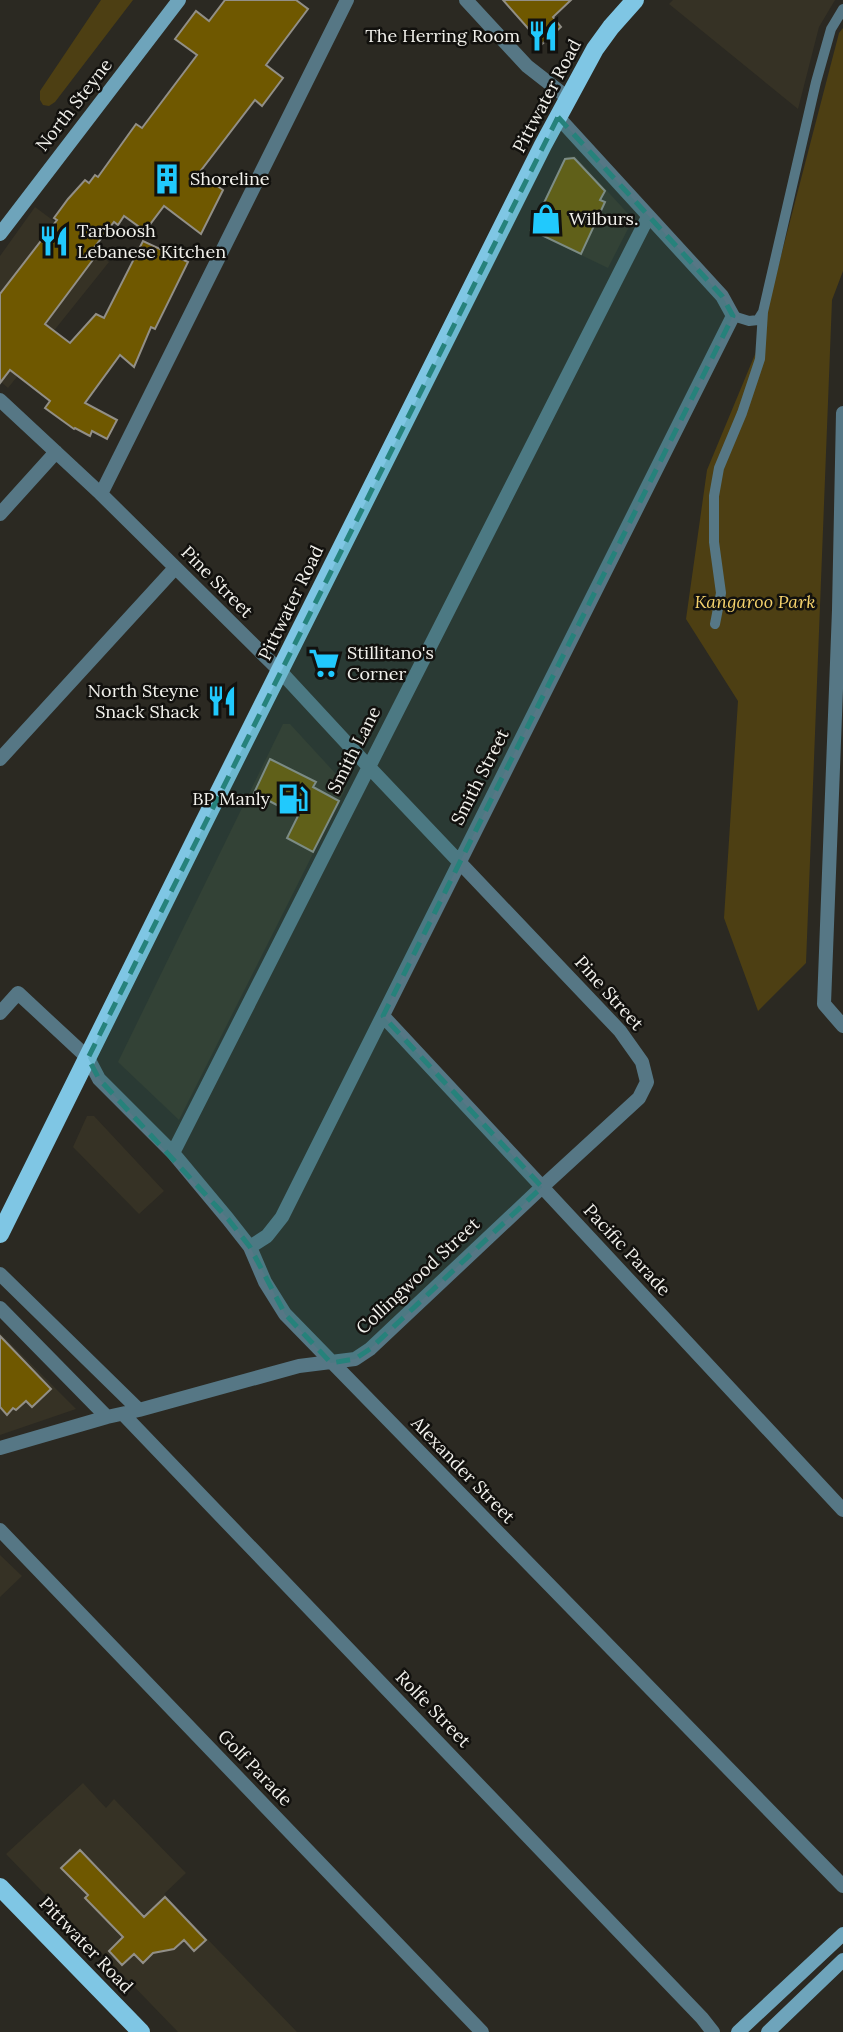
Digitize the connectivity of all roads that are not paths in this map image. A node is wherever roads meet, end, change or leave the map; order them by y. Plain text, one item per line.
1 (180, 0) edge
2 (347, 0) edge
3 (466, 0) edge
4 (635, 0) edge
5 (843, 9) edge
6 (568, 98) junction
7 (558, 117) junction
8 (648, 217) junction
9 (0, 234) edge
10 (763, 312) junction
11 (733, 316) junction
12 (0, 400) edge
13 (843, 413) edge
14 (56, 452) junction
15 (101, 494) junction
16 (842, 496) edge
17 (0, 514) edge
18 (175, 568) junction
19 (715, 624) dead end
20 (280, 671) junction
21 (0, 759) edge
22 (368, 766) junction
23 (459, 861) junction
24 (0, 1013) edge
25 (383, 1016) junction
26 (843, 1026) edge
27 (88, 1058) junction
28 (647, 1082) joint
29 (173, 1153) junction
30 (542, 1187) junction
31 (0, 1234) edge
32 (250, 1247) junction
33 (0, 1274) edge
34 (0, 1308) edge
35 (331, 1363) junction
36 (139, 1410) junction
37 (123, 1414) junction
38 (107, 1417) junction
39 (0, 1448) edge
40 (843, 1510) edge
41 (0, 1530) edge
42 (843, 1886) edge
43 (0, 1887) edge
44 (843, 1934) edge
45 (842, 1962) edge
46 (141, 2032) edge
47 (482, 2032) edge
48 (713, 2032) edge
49 (738, 2032) edge
50 (768, 2032) edge

1 - 9 main road, North Steyne
2 - 15 street
3 - 6 street
4 - 6 main road, Pittwater Road
5 - 10 lane
6 - 7 main road, Pittwater Road
7 - 8 street
7 - 20 main road, Pittwater Road
8 - 11 street
8 - 22 street, Smith Lane
10 - 11 lane
10 - 19 lane
11 - 23 street, Smith Street
12 - 14 street, Pine Street
13 - 16 street
14 - 15 street, Pine Street
14 - 17 street
15 - 18 street, Pine Street
16 - 26 street
18 - 20 street, Pine Street
18 - 21 street
20 - 22 street, Pine Street
20 - 27 main road, Pittwater Road
22 - 23 street, Pine Street
22 - 29 street, Smith Lane
23 - 25 street, Smith Street
23 - 28 street, Pine Street
24 - 27 street, Alexander Street
25 - 30 street, Pacific Parade
25 - 32 street, Smith Street
27 - 29 street, Alexander Street
27 - 31 main road, Pittwater Road
28 - 30 street, Collingwood Street
29 - 32 street, Alexander Street
30 - 35 street, Collingwood Street
30 - 40 street, Pacific Parade
32 - 35 street, Alexander Street
33 - 36 street
34 - 38 street
35 - 36 street, Collingwood Street
35 - 42 street, Alexander Street
36 - 37 street, Collingwood Street
37 - 38 street, Collingwood Street
37 - 48 street, Rolfe Street
38 - 39 street, Collingwood Street
41 - 47 street, Golf Parade
43 - 46 main road, Pittwater Road
44 - 49 main road
45 - 50 main road

